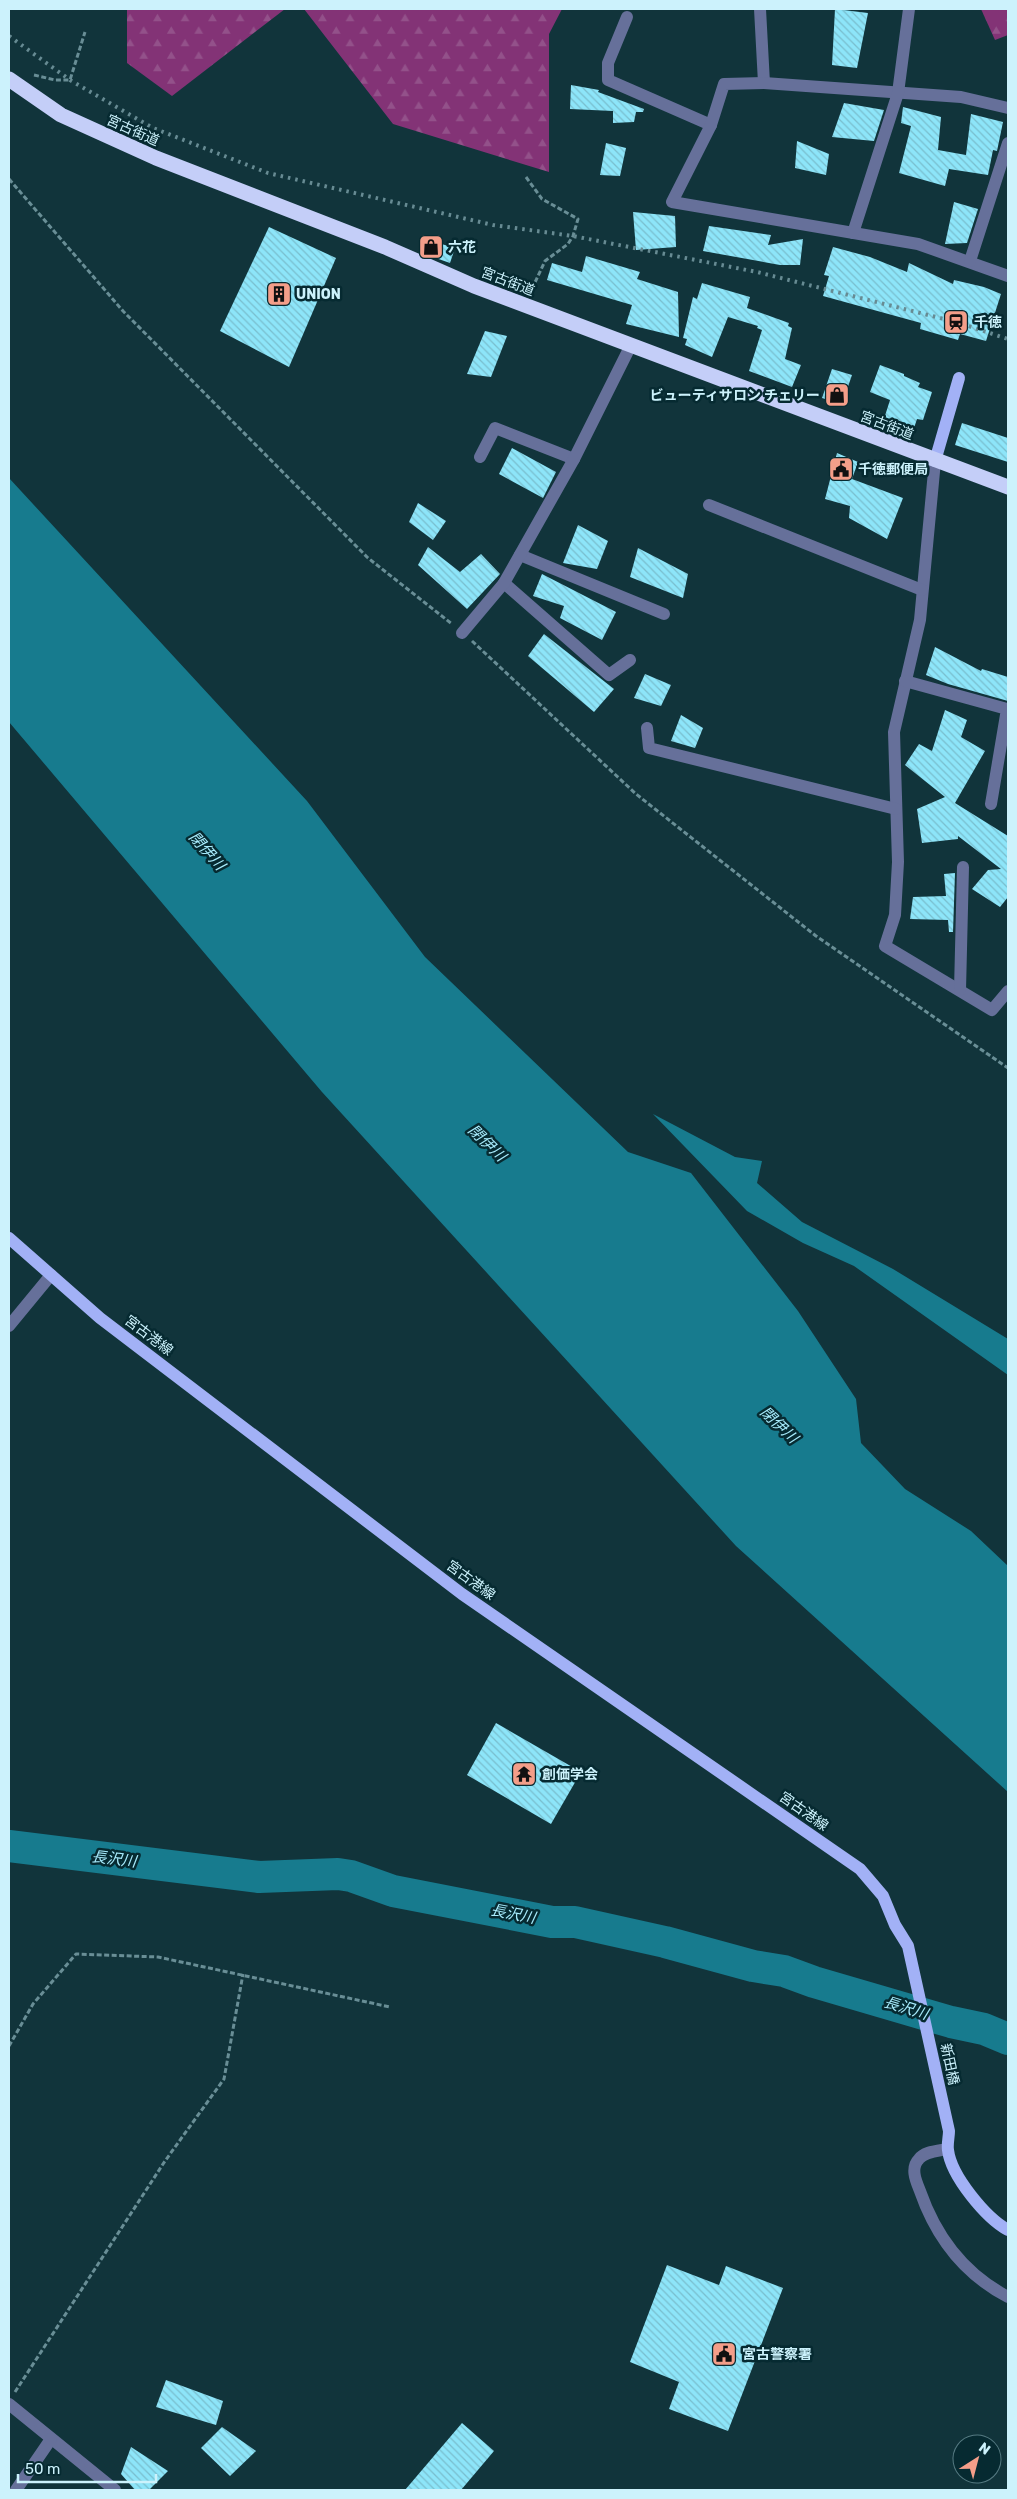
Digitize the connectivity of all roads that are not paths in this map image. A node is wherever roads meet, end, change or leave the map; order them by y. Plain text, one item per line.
1 (760, 9) edge
2 (909, 9) edge
3 (627, 17) dead end
4 (15, 83) edge
5 (764, 84) junction
6 (898, 93) junction
7 (1008, 108) edge
8 (711, 125) junction
9 (1008, 143) edge
10 (853, 233) junction
11 (970, 261) junction
12 (1008, 276) edge
13 (631, 345) junction
14 (959, 378) dead end
15 (480, 457) dead end
16 (574, 459) junction
17 (935, 461) junction
18 (1008, 487) edge
19 (709, 505) dead end
20 (520, 554) junction
21 (504, 583) junction
22 (922, 590) junction
23 (664, 614) dead end
24 (462, 633) road end
25 (630, 660) dead end
26 (905, 681) junction
27 (647, 728) dead end
28 (991, 804) dead end
29 (896, 809) junction
30 (963, 867) dead end
31 (960, 990) junction
32 (1008, 991) edge
33 (9, 1238) edge
34 (51, 1275) junction
35 (9, 1326) edge
36 (908, 1946) joint
37 (947, 2149) junction
38 (1008, 2230) edge
39 (1008, 2297) edge
40 (9, 2404) edge
41 (51, 2439) junction
42 (16, 2490) edge
43 (115, 2490) edge

1 - 5 street
2 - 6 street
3 - 8 street
4 - 13 highway, 宮古街道
5 - 6 street
5 - 8 street
6 - 7 street
6 - 10 street
8 - 10 street
9 - 11 street
10 - 11 street
11 - 12 street
13 - 16 street
13 - 17 highway, 宮古街道
14 - 17 main road
15 - 16 street
16 - 20 street
17 - 18 highway, 宮古街道
17 - 22 street
19 - 22 street
20 - 21 street
20 - 23 street
21 - 24 street
21 - 25 street
22 - 26 street
26 - 28 street
26 - 29 street
27 - 29 street
29 - 31 street
30 - 31 street
31 - 32 street
33 - 34 main road, 宮古港線
34 - 35 street
34 - 36 main road, 宮古港線
36 - 37 main road, 新田橋
37 - 38 main road
37 - 39 street
40 - 41 street
41 - 42 street
41 - 43 street

